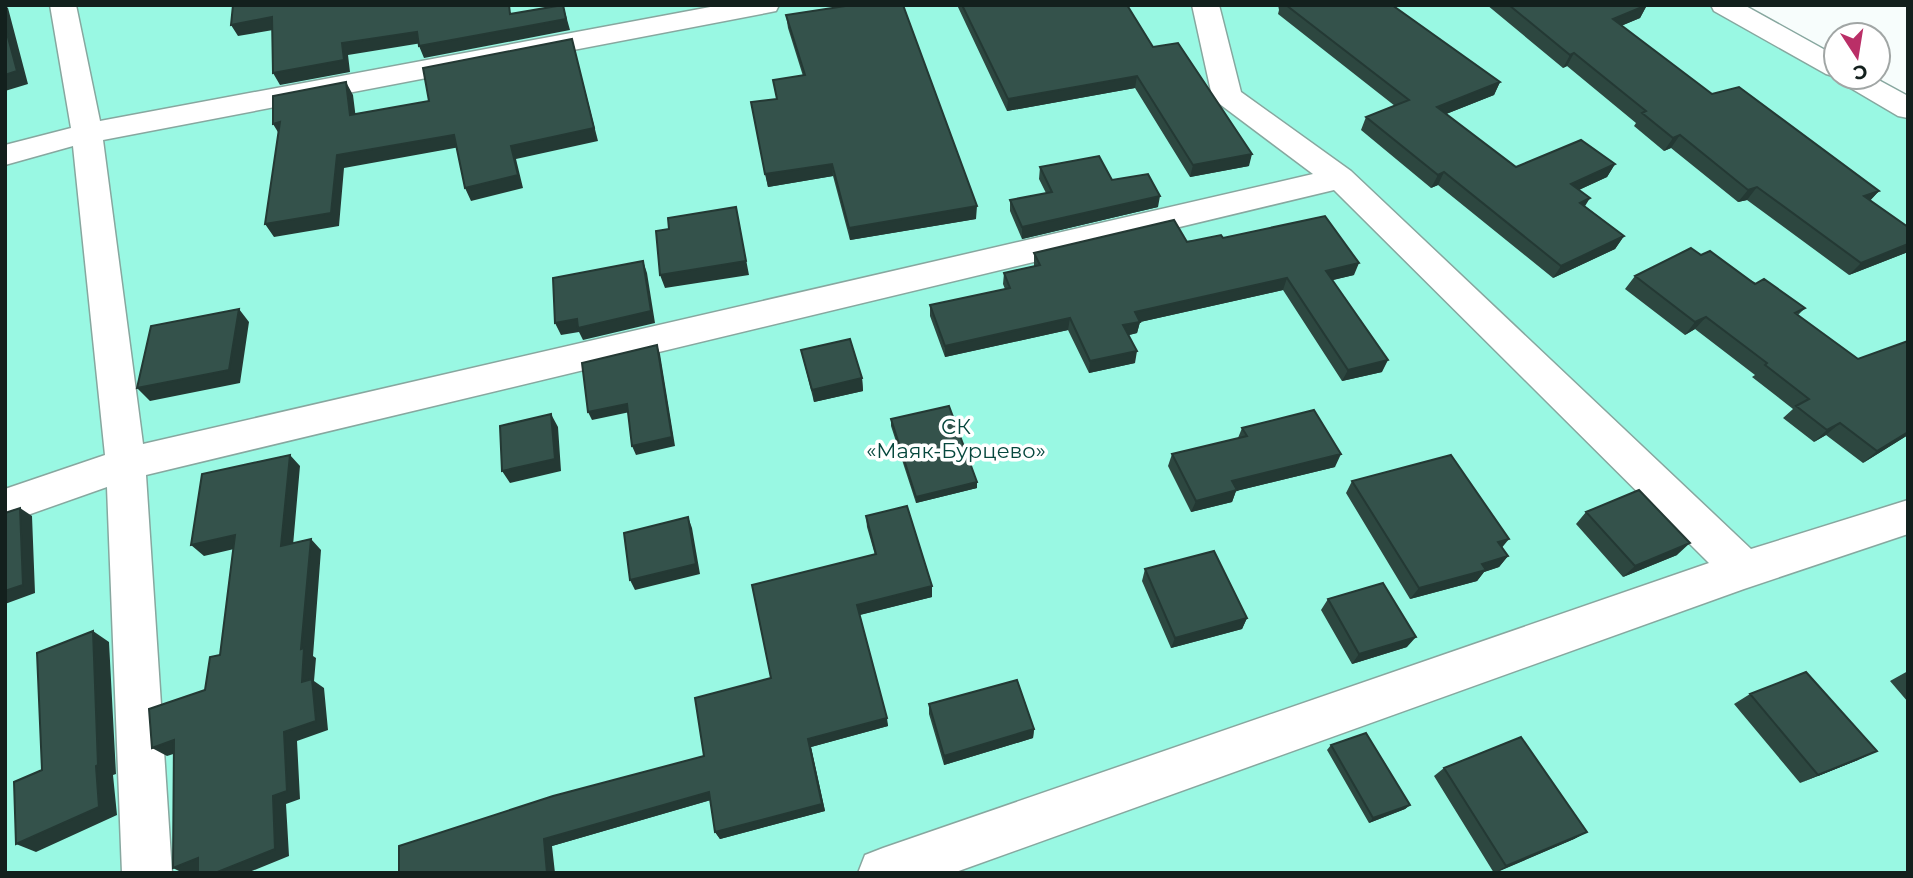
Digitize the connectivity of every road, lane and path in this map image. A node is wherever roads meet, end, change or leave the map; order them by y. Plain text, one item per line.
1 (62, 5) edge
2 (766, 5) edge
3 (1205, 5) edge
4 (1724, 5) edge
5 (1822, 60) edge
6 (1876, 91) edge
7 (1908, 109) edge
8 (87, 133) junction
9 (5, 155) edge
10 (1340, 178) junction
11 (126, 464) junction
12 (5, 506) edge
13 (1908, 517) edge
14 (1744, 570) junction
15 (146, 873) edge
16 (883, 873) edge

1 - 8 street
2 - 8 street
3 - 10 street
4 - 5 street
6 - 7 street
8 - 9 street
8 - 11 street
10 - 11 street
10 - 14 street
11 - 12 street
11 - 15 street
13 - 14 street
14 - 16 street

